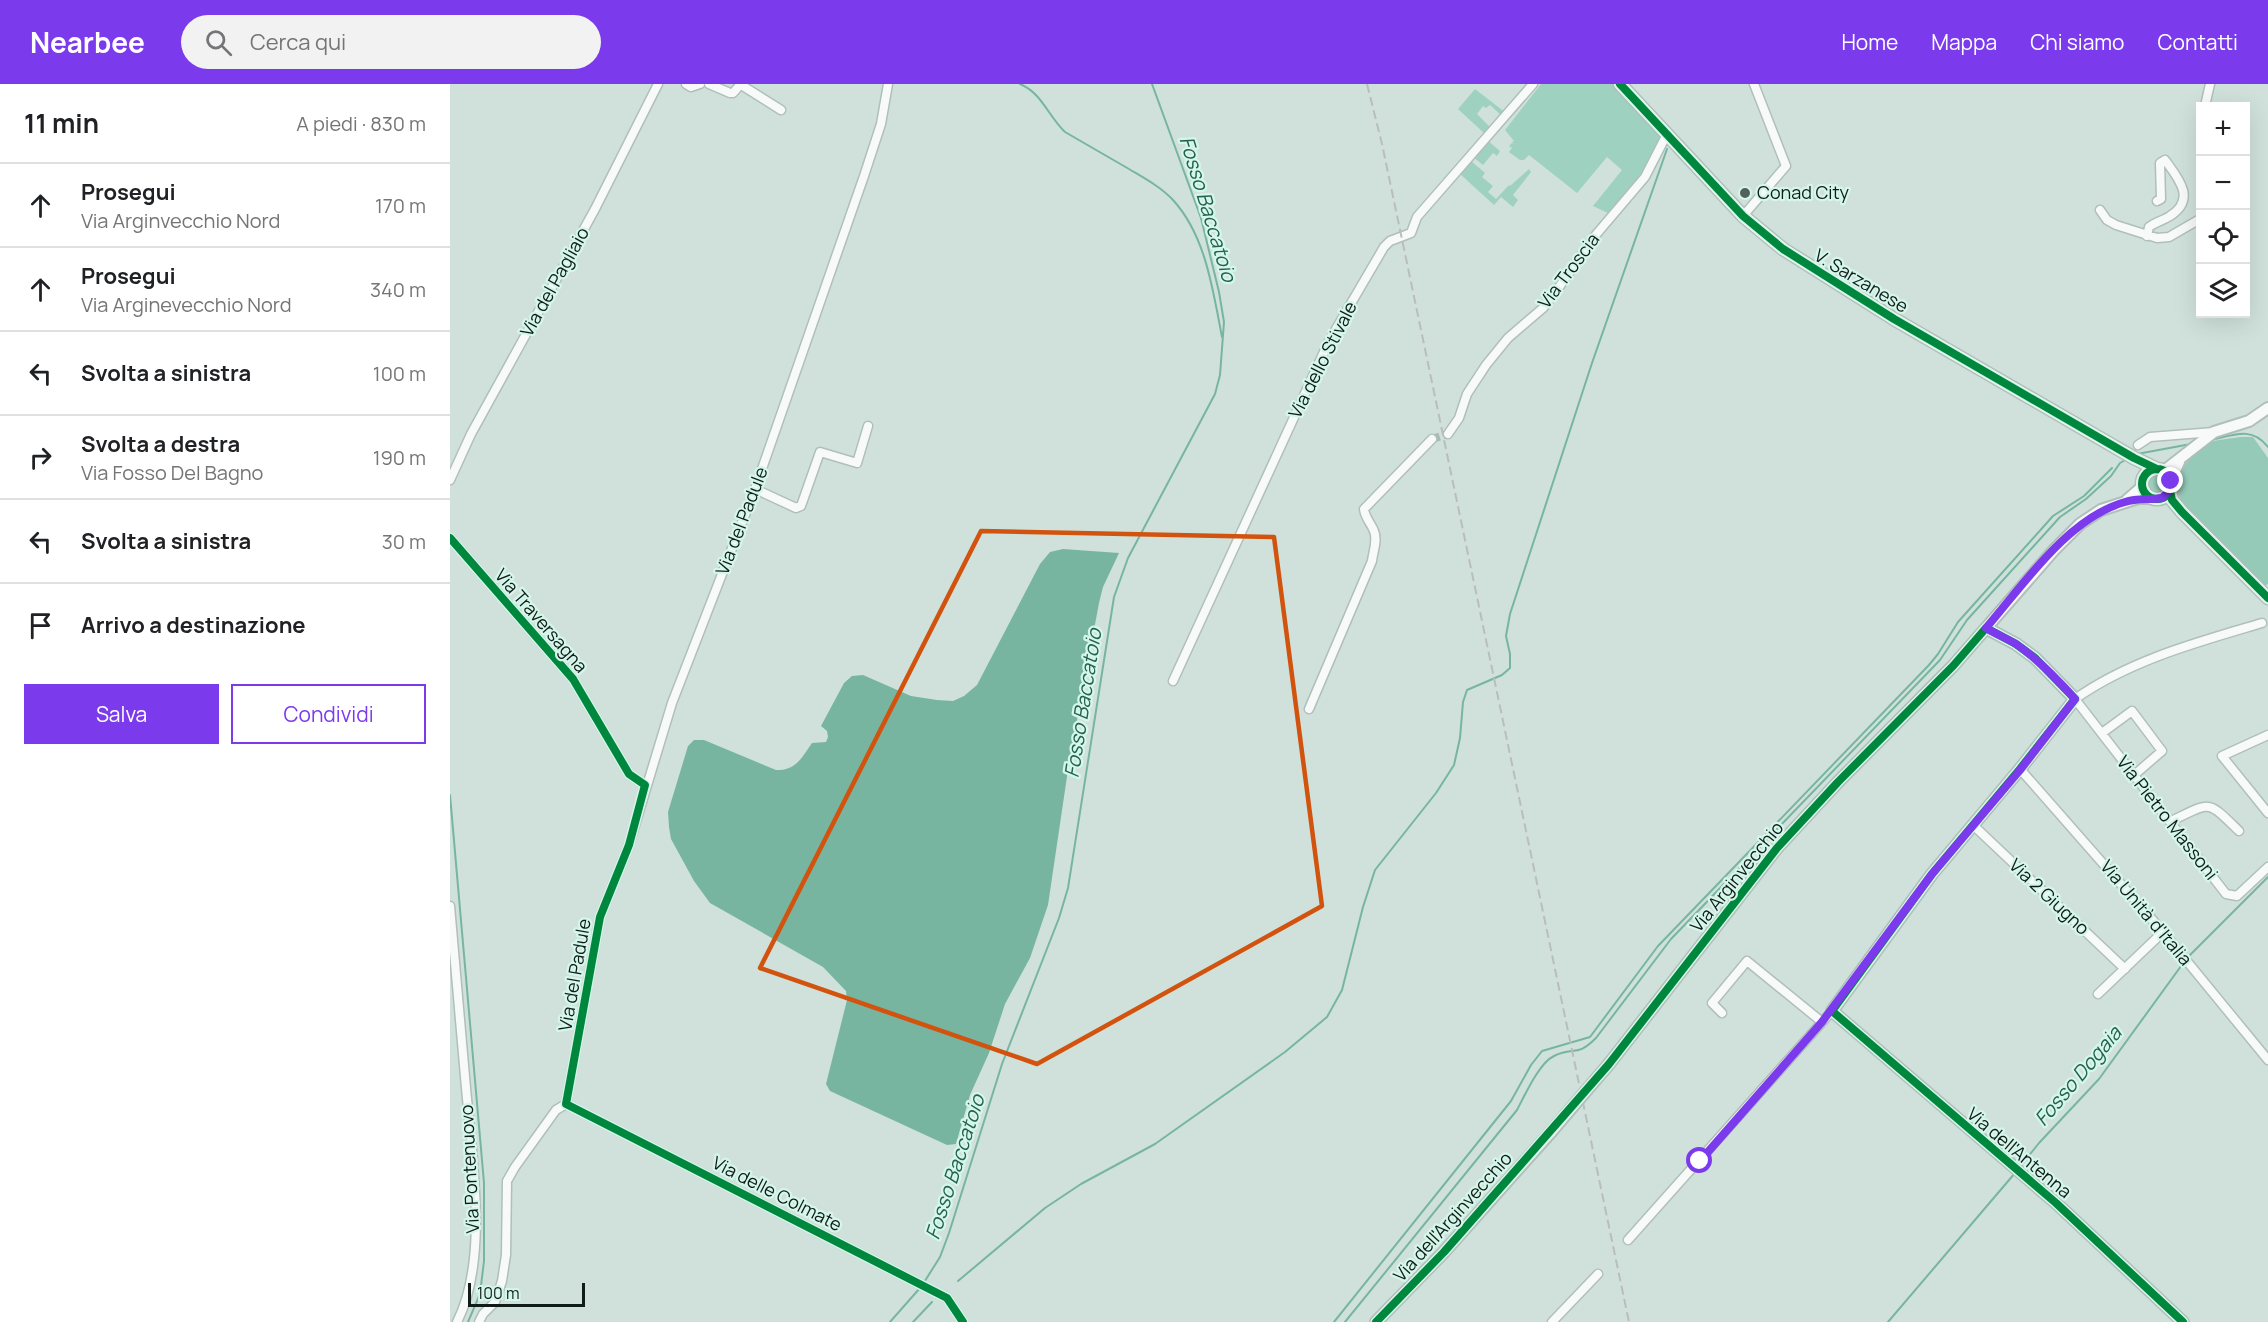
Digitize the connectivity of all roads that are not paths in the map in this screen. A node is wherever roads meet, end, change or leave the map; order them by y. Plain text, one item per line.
1 (658, 84) edge
2 (686, 84) edge
3 (700, 84) edge
4 (709, 84) edge
5 (888, 84) edge
6 (1533, 84) edge
7 (1620, 84) edge
8 (1754, 84) edge
9 (2210, 84) edge
10 (2206, 102) edge
11 (781, 110) dead end
12 (1667, 134) junction
13 (2157, 201) dead end
14 (2100, 210) dead end
15 (1743, 216) junction
16 (2196, 221) edge
17 (2147, 236) junction
18 (2268, 408) edge
19 (868, 426) dead end
20 (1448, 434) dead end
21 (2210, 435) junction
22 (1432, 439) tunnel mouth
23 (2138, 445) dead end
24 (2129, 455) junction
25 (2181, 459) junction
26 (2161, 470) junction
27 (450, 480) edge
28 (2142, 483) junction
29 (755, 489) junction
30 (2164, 493) junction
31 (2124, 502) junction
32 (450, 538) edge
33 (2268, 598) edge
34 (2262, 623) dead end
35 (1986, 628) junction
36 (1173, 681) dead end
37 (2075, 699) junction
38 (1310, 709) dead end
39 (2102, 733) junction
40 (2268, 735) edge
41 (2020, 770) junction
42 (2133, 776) junction
43 (645, 785) junction
44 (2268, 813) edge
45 (2171, 821) junction
46 (1973, 825) junction
47 (2239, 831) dead end
48 (2268, 867) edge
49 (450, 906) edge
50 (2163, 932) junction
51 (2124, 969) junction
52 (2098, 994) dead end
53 (1832, 1011) junction
54 (1722, 1013) dead end
55 (1822, 1022) junction
56 (2268, 1060) edge
57 (566, 1104) junction
58 (1551, 1132) joint
59 (1628, 1240) dead end
60 (1598, 1274) dead end
61 (457, 1322) edge
62 (479, 1322) edge
63 (963, 1322) edge
64 (1376, 1322) edge
65 (1552, 1322) edge
66 (2183, 1322) edge

1 - 27 street, Via del Pagliaio
2 - 3 street
4 - 11 street
5 - 29 street, Via del Padule
6 - 36 street, Via dello Stivale
7 - 12 main road, V. Sarzanese
8 - 15 street
9 - 10 street
12 - 15 main road, V. Sarzanese
12 - 20 street, Via Troscia
13 - 17 street
14 - 17 street
15 - 24 main road, V. Sarzanese
16 - 17 street
18 - 21 main road
19 - 29 street
21 - 23 street
21 - 25 main road
22 - 38 street
24 - 26 main road, V. Sarzanese
24 - 28 main road
25 - 26 main road
25 - 30 main road
26 - 28 main road
26 - 30 main road
28 - 30 main road
28 - 31 main road
29 - 43 street, Via del Padule
30 - 31 main road
30 - 33 main road
31 - 35 main road, Via Arginvecchio
32 - 43 street, Via Traversagna
34 - 37 street
35 - 37 main road
35 - 58 main road, Via Arginvecchio, bridge
37 - 39 street, Via Pietro Massoni
37 - 41 main road
39 - 42 street, Via Pietro Massoni
39 - 42 street
40 - 44 street
41 - 46 main road
41 - 50 street, Via Unità d'Italia
42 - 45 street, Via Pietro Massoni
43 - 57 street, Via del Padule
45 - 47 street
45 - 48 street, Via Pietro Massoni
46 - 51 street, Via 2 Giugno
46 - 53 main road
49 - 61 street, Via Pontenuovo
50 - 51 street
50 - 56 street, Via Unità d'Italia
51 - 52 street
53 - 55 street
53 - 66 main road, Via dell'Antenna
54 - 55 street
55 - 59 street
57 - 62 street
57 - 63 street, Via delle Colmate
58 - 64 main road, Via dell'Arginvecchio
60 - 65 street

